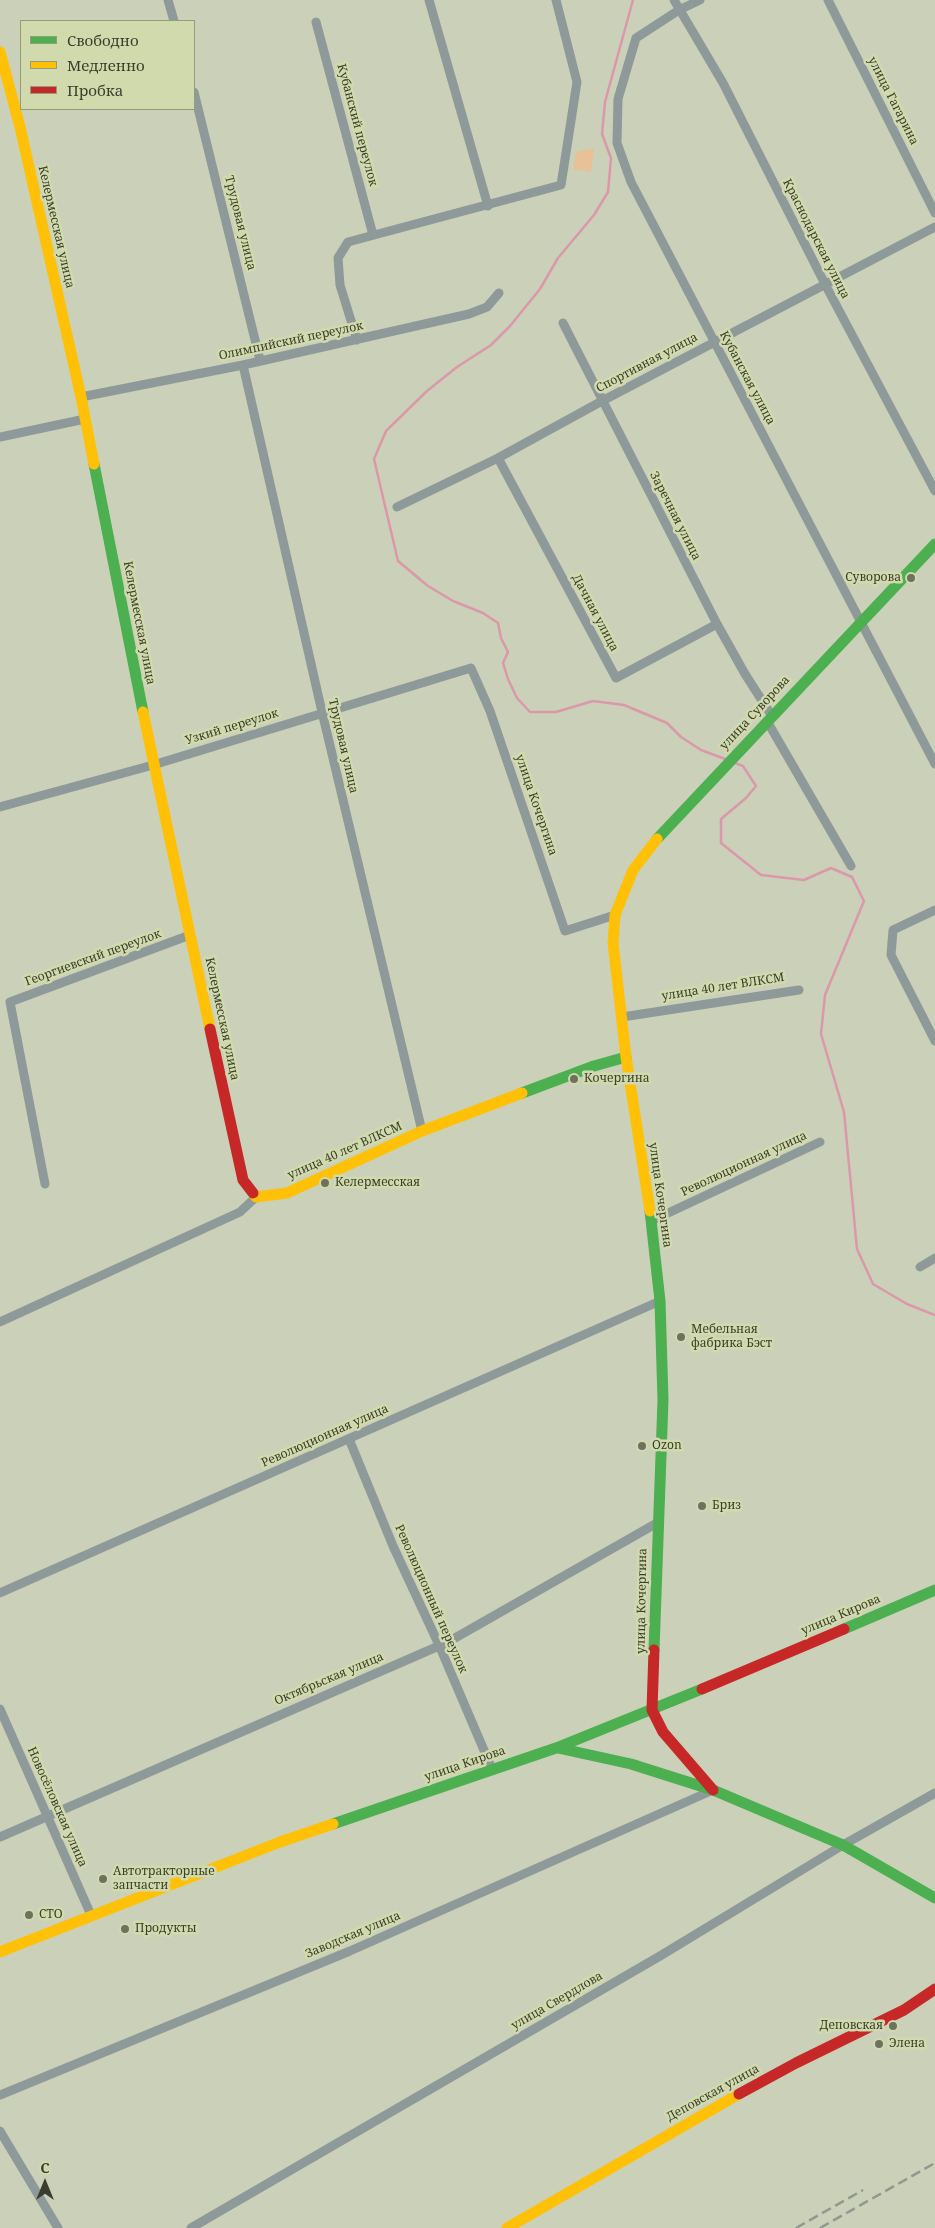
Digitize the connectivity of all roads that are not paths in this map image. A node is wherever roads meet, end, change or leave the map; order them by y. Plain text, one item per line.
1 (168, 0) edge
2 (429, 0) edge
3 (556, 0) edge
4 (674, 0) edge
5 (700, 0) edge
6 (828, 0) edge
7 (680, 10) junction
8 (174, 20) edge
9 (316, 22) dead end
10 (0, 52) edge
11 (195, 96) edge
12 (488, 206) junction
13 (935, 213) edge
14 (935, 227) edge
15 (373, 234) junction
16 (826, 286) junction
17 (499, 293) dead end
18 (563, 323) dead end
19 (357, 340) junction
20 (714, 342) junction
21 (260, 360) junction
22 (243, 365) junction
23 (81, 397) junction
24 (602, 401) junction
25 (85, 419) junction
26 (0, 437) edge
27 (498, 458) junction
28 (935, 491) edge
29 (397, 506) dead end
30 (935, 544) edge
31 (860, 622) junction
32 (717, 624) junction
33 (471, 668) joint
34 (322, 712) junction
35 (769, 719) junction
36 (935, 764) edge
37 (153, 765) junction
38 (0, 807) edge
39 (851, 866) dead end
40 (935, 910) edge
41 (615, 915) junction
42 (190, 935) junction
43 (799, 990) dead end
44 (622, 1017) junction
45 (935, 1041) edge
46 (626, 1057) junction
47 (422, 1131) junction
48 (820, 1142) dead end
49 (44, 1184) dead end
50 (256, 1197) junction
51 (651, 1221) junction
52 (935, 1258) edge
53 (920, 1267) dead end
54 (660, 1301) junction
55 (0, 1322) edge
56 (349, 1439) junction
57 (657, 1523) junction
58 (935, 1590) edge
59 (0, 1593) edge
60 (439, 1645) junction
61 (0, 1709) edge
62 (652, 1710) junction
63 (556, 1748) junction
64 (492, 1769) junction
65 (713, 1790) junction
66 (935, 1793) edge
67 (47, 1815) junction
68 (0, 1836) edge
69 (843, 1845) junction
70 (935, 1898) edge
71 (91, 1914) junction
72 (0, 1952) edge
73 (935, 1989) edge
74 (0, 2095) edge
75 (0, 2131) edge
76 (58, 2228) edge
77 (190, 2228) edge
78 (506, 2228) edge

1 - 8 street
2 - 12 street
3 - 12 street
4 - 7 street, Краснодарская улица
5 - 7 street, Кубанская улица
6 - 13 street, улица Гагарина
7 - 16 street, Краснодарская улица
7 - 20 street, Кубанская улица
9 - 15 street, Кубанский переулок
10 - 23 street, Келермесская улица
11 - 21 street, Трудовая улица
12 - 15 street
14 - 16 street, Спортивная улица
15 - 19 street
16 - 20 street, Спортивная улица
16 - 28 street, Краснодарская улица
17 - 19 street, Олимпийский переулок
18 - 24 street, Заречная улица
19 - 21 street, Олимпийский переулок
20 - 24 street, Спортивная улица
20 - 31 street, Кубанская улица
21 - 22 street, Олимпийский переулок
22 - 23 street, Олимпийский переулок
22 - 34 street, Трудовая улица
23 - 25 street, Келермесская улица
24 - 27 street, Спортивная улица
24 - 32 street, Заречная улица
25 - 26 street
25 - 37 street, Келермесская улица
27 - 29 street, Спортивная улица
27 - 32 street, Дачная улица
30 - 31 street, улица Суворова
31 - 35 street, улица Суворова
31 - 36 street, Кубанская улица
32 - 35 street, Заречная улица
33 - 34 street, Узкий переулок
33 - 41 street, улица Кочергина
34 - 37 street, Узкий переулок
34 - 47 street, Трудовая улица
35 - 39 street, Заречная улица
35 - 41 street, улица Суворова
37 - 38 street, Узкий переулок
37 - 42 street, Келермесская улица
40 - 45 street
41 - 44 street, улица Кочергина
42 - 49 street, Георгиевский переулок
42 - 50 street, Келермесская улица
43 - 44 street, улица 40 лет ВЛКСМ
44 - 46 street, улица Кочергина
46 - 47 street, улица 40 лет ВЛКСМ
46 - 51 street, улица Кочергина
47 - 50 street, улица 40 лет ВЛКСМ
48 - 51 street, Революционная улица
50 - 55 street
51 - 54 street, улица Кочергина
52 - 53 street
54 - 56 street, Революционная улица
54 - 57 street, улица Кочергина
56 - 59 street, Революционная улица
56 - 60 street, Революционный переулок
57 - 60 street, Октябрьская улица
57 - 62 street, улица Кочергина
58 - 62 street, улица Кирова
60 - 64 street, Революционный переулок
60 - 67 street, Октябрьская улица
61 - 67 street, Новосёловская улица
62 - 63 street, улица Кирова
62 - 65 street
63 - 64 street, улица Кирова
63 - 65 street
64 - 71 street, улица Кирова
65 - 69 street
65 - 74 street, Заводская улица
66 - 69 street, улица Свердлова
67 - 68 street, Октябрьская улица
67 - 71 street, Новосёловская улица
69 - 70 street
69 - 77 street, улица Свердлова
71 - 72 street, улица Кирова
73 - 78 street, Деповская улица
75 - 76 street

